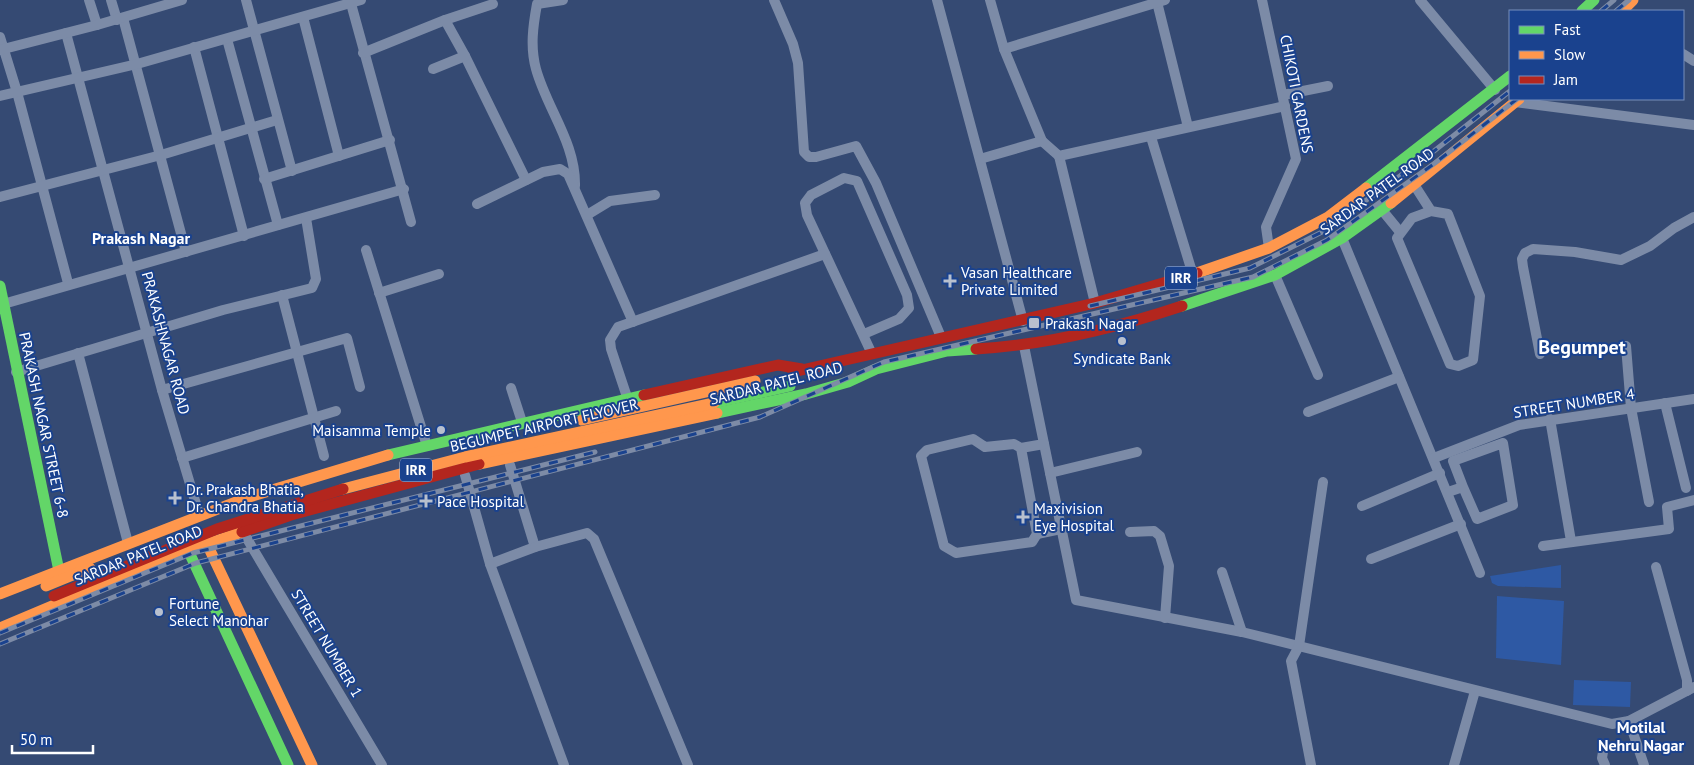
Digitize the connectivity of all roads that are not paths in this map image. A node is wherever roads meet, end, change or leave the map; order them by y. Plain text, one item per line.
1 (89, 0) edge
2 (110, 0) edge
3 (182, 0) edge
4 (246, 0) edge
5 (362, 0) edge
6 (563, 0) edge
7 (774, 0) edge
8 (938, 0) edge
9 (990, 0) edge
10 (1262, 0) edge
11 (1420, 0) edge
12 (1594, 0) edge
13 (1633, 0) edge
14 (1161, 1) edge
15 (350, 2) edge
16 (536, 2) edge
17 (1142, 3) edge
18 (155, 4) edge
19 (493, 4) dead end
20 (1583, 10) edge
21 (1623, 10) edge
22 (303, 17) junction
23 (120, 18) junction
24 (446, 20) junction
25 (97, 26) junction
26 (254, 30) junction
27 (66, 33) junction
28 (0, 37) edge
29 (226, 39) junction
30 (194, 47) junction
31 (1004, 49) junction
32 (2, 50) edge
33 (363, 52) junction
34 (465, 56) junction
35 (137, 64) junction
36 (433, 69) dead end
37 (1509, 77) edge
38 (78, 78) junction
39 (1328, 86) dead end
40 (1495, 90) junction
41 (17, 92) junction
42 (0, 96) edge
43 (1284, 100) junction
44 (1517, 100) edge
45 (277, 120) junction
46 (1694, 125) edge
47 (1188, 127) junction
48 (251, 129) junction
49 (1151, 136) junction
50 (219, 137) junction
51 (390, 140) junction
52 (1042, 141) junction
53 (161, 155) junction
54 (339, 156) junction
55 (1059, 156) junction
56 (980, 159) junction
57 (102, 170) junction
58 (292, 171) junction
59 (264, 178) junction
60 (526, 180) junction
61 (42, 186) junction
62 (1415, 186) junction
63 (575, 187) junction
64 (404, 189) junction
65 (655, 196) dead end
66 (0, 197) edge
67 (477, 204) dead end
68 (1382, 210) junction
69 (1431, 211) junction
70 (587, 215) junction
71 (1694, 217) edge
72 (306, 218) junction
73 (412, 222) dead end
74 (278, 225) junction
75 (1400, 232) junction
76 (244, 236) junction
77 (1342, 238) junction
78 (1269, 248) junction
79 (366, 250) dead end
80 (186, 252) junction
81 (825, 254) junction
82 (130, 267) junction
83 (439, 274) dead end
84 (1193, 275) junction
85 (1275, 275) junction
86 (68, 284) junction
87 (0, 286) edge
88 (379, 293) junction
89 (282, 295) junction
90 (1095, 303) junction
91 (2, 304) edge
92 (1024, 321) junction
93 (633, 322) junction
94 (146, 332) junction
95 (864, 334) junction
96 (941, 337) junction
97 (1024, 346) junction
98 (1626, 346) dead end
99 (296, 352) junction
100 (78, 353) junction
101 (872, 354) junction
102 (1540, 354) dead end
103 (802, 369) junction
104 (876, 370) junction
105 (16, 372) junction
106 (1318, 375) dead end
107 (1399, 377) junction
108 (360, 387) dead end
109 (511, 388) dead end
110 (162, 390) junction
111 (1694, 399) edge
112 (628, 400) junction
113 (1665, 403) junction
114 (1631, 408) junction
115 (336, 411) dead end
116 (1308, 412) dead end
117 (314, 418) junction
118 (1550, 420) junction
119 (522, 422) junction
120 (1044, 444) junction
121 (428, 446) junction
122 (1021, 448) junction
123 (1137, 452) dead end
124 (324, 456) dead end
125 (182, 458) junction
126 (1434, 458) junction
127 (510, 465) dead end
128 (1050, 473) junction
129 (1440, 473) junction
130 (465, 475) dead end
131 (1323, 482) dead end
132 (284, 486) junction
133 (1463, 487) junction
134 (1686, 488) dead end
135 (1448, 492) junction
136 (1694, 500) edge
137 (1648, 502) dead end
138 (1362, 506) dead end
139 (199, 514) junction
140 (291, 518) junction
141 (182, 521) junction
142 (1461, 524) junction
143 (1061, 530) junction
144 (1130, 532) dead end
145 (1037, 534) junction
146 (246, 537) dead end
147 (1572, 541) junction
148 (128, 543) junction
149 (1543, 546) dead end
150 (209, 547) junction
151 (535, 547) junction
152 (190, 554) junction
153 (1371, 559) dead end
154 (490, 564) junction
155 (1656, 567) dead end
156 (142, 569) junction
157 (59, 571) junction
158 (1222, 572) dead end
159 (1480, 573) dead end
160 (0, 594) edge
161 (0, 605) edge
162 (0, 618) edge
163 (1165, 618) junction
164 (0, 628) edge
165 (1242, 632) junction
166 (255, 642) junction
167 (1299, 646) junction
168 (234, 651) junction
169 (1691, 689) edge
170 (1475, 692) junction
171 (1629, 721) junction
172 (1604, 746) dead end
173 (288, 765) edge
174 (312, 765) edge
175 (382, 765) edge
176 (564, 765) edge
177 (688, 765) edge
178 (1311, 765) edge
179 (1454, 765) edge
180 (1605, 765) edge
181 (1644, 765) edge

1 - 25 street
2 - 23 street
3 - 18 street
4 - 26 street
5 - 15 street
6 - 16 street
7 - 96 street
8 - 56 street
9 - 31 street
10 - 43 street, CHIKOTI GARDENS
11 - 40 street
12 - 20 main road
13 - 21 main road
14 - 17 street
14 - 47 street
15 - 22 street
15 - 33 street
16 - 63 street
17 - 31 street
18 - 23 street
19 - 24 street
22 - 26 street
22 - 54 street
23 - 25 street
23 - 35 street
24 - 33 street
24 - 34 street
25 - 27 street
26 - 29 street
26 - 45 street
27 - 32 street
27 - 38 street, PRAKASHNAGAR ROAD
28 - 32 street
29 - 30 street
29 - 48 street
30 - 35 street
30 - 50 street
31 - 52 street
32 - 41 street
33 - 51 street
34 - 36 street
34 - 60 street
35 - 38 street
35 - 53 street
37 - 40 main road, SARDAR PATEL ROAD / IRR
38 - 41 street
38 - 57 street, PRAKASHNAGAR ROAD
39 - 43 street
40 - 78 main road, SARDAR PATEL ROAD / IRR
41 - 42 street
41 - 61 street
43 - 47 street
43 - 78 street, CHIKOTI GARDENS
44 - 46 street
44 - 62 main road, SARDAR PATEL ROAD / IRR
45 - 48 street
45 - 58 street
47 - 49 street
48 - 50 street
48 - 59 street
49 - 55 street
49 - 84 street
50 - 53 street
50 - 76 street
51 - 54 street
51 - 64 street
52 - 55 street
52 - 56 street
53 - 57 street
53 - 80 street
54 - 58 street
55 - 90 street
56 - 92 street
57 - 61 street
57 - 82 street, PRAKASHNAGAR ROAD
58 - 59 street
59 - 74 street
60 - 63 street
60 - 67 street
61 - 66 street
61 - 86 street
62 - 68 main road, SARDAR PATEL ROAD / IRR
62 - 69 street
63 - 70 street
64 - 72 street
64 - 73 street
65 - 70 street
68 - 75 street
68 - 77 main road, SARDAR PATEL ROAD / IRR
69 - 75 street
69 - 75 street
70 - 93 street
71 - 102 street
72 - 74 street
72 - 89 street
74 - 76 street
76 - 80 street
77 - 85 main road, SARDAR PATEL ROAD / IRR
77 - 107 street
78 - 84 main road, SARDAR PATEL ROAD / IRR
79 - 88 street
80 - 82 street
81 - 93 street
81 - 95 street
81 - 95 street
82 - 86 street
82 - 94 street, PRAKASHNAGAR ROAD
83 - 88 street
84 - 90 main road, SARDAR PATEL ROAD / IRR
85 - 97 main road, SARDAR PATEL ROAD / IRR
85 - 106 street
86 - 91 street
87 - 91 main road, PRAKASH NAGAR STREET 6-8
88 - 121 street
89 - 94 street
89 - 99 street
90 - 92 main road, SARDAR PATEL ROAD / IRR
91 - 105 main road, PRAKASH NAGAR STREET 6-8
92 - 96 main road, SARDAR PATEL ROAD / IRR
93 - 112 street
94 - 100 street
94 - 110 street, PRAKASHNAGAR ROAD
95 - 101 street
96 - 101 main road, SARDAR PATEL ROAD / IRR
97 - 104 main road, SARDAR PATEL ROAD / IRR
97 - 120 street
98 - 114 street
99 - 108 street
99 - 110 street
99 - 117 street
100 - 105 street
100 - 148 street
101 - 103 main road, SARDAR PATEL ROAD / IRR
103 - 112 main road, SARDAR PATEL ROAD / IRR
103 - 161 main road, BEGUMPET AIRPORT FLYOVER / IRR, bridge
104 - 140 main road, SARDAR PATEL ROAD / IRR
104 - 162 main road, BEGUMPET AIRPORT FLYOVER / IRR, bridge
105 - 157 main road, PRAKASH NAGAR STREET 6-8
107 - 116 street
107 - 126 street
109 - 119 street
110 - 125 street, PRAKASHNAGAR ROAD
111 - 113 street, STREET NUMBER 4
112 - 119 main road, SARDAR PATEL ROAD / IRR
113 - 114 street, STREET NUMBER 4
113 - 134 street
114 - 118 street, STREET NUMBER 4
114 - 137 street
115 - 117 street
117 - 124 street
117 - 125 street
118 - 126 street, STREET NUMBER 4
118 - 147 street
119 - 121 main road, SARDAR PATEL ROAD / IRR
120 - 122 street
120 - 128 street
121 - 132 main road, SARDAR PATEL ROAD / IRR
122 - 145 street
122 - 145 street
123 - 128 street
125 - 139 street, PRAKASHNAGAR ROAD
126 - 129 street
127 - 151 street
128 - 143 street
129 - 135 street
129 - 138 street
130 - 154 street
131 - 167 street
132 - 139 main road, SARDAR PATEL ROAD / IRR
132 - 140 main road
133 - 133 street
133 - 135 street
135 - 142 street
136 - 147 street
139 - 141 main road, SARDAR PATEL ROAD / IRR
140 - 150 main road, SARDAR PATEL ROAD / IRR
141 - 148 main road, SARDAR PATEL ROAD / IRR
141 - 156 main road
142 - 153 street
142 - 159 street
143 - 145 street
143 - 163 street
144 - 163 street
146 - 175 street, STREET NUMBER 1
147 - 149 street
148 - 157 main road, SARDAR PATEL ROAD / IRR
150 - 152 main road, SARDAR PATEL ROAD / IRR
150 - 166 main road
151 - 154 street
151 - 177 street
152 - 156 main road, SARDAR PATEL ROAD / IRR
152 - 168 main road
154 - 176 street
155 - 169 street
156 - 164 main road, SARDAR PATEL ROAD / IRR
157 - 160 main road, SARDAR PATEL ROAD / IRR
158 - 165 street
163 - 165 street
165 - 167 street
166 - 168 main road
166 - 174 main road
167 - 170 street
167 - 178 street
168 - 173 main road
169 - 171 street
170 - 171 street
170 - 179 street
171 - 181 street
172 - 180 street

